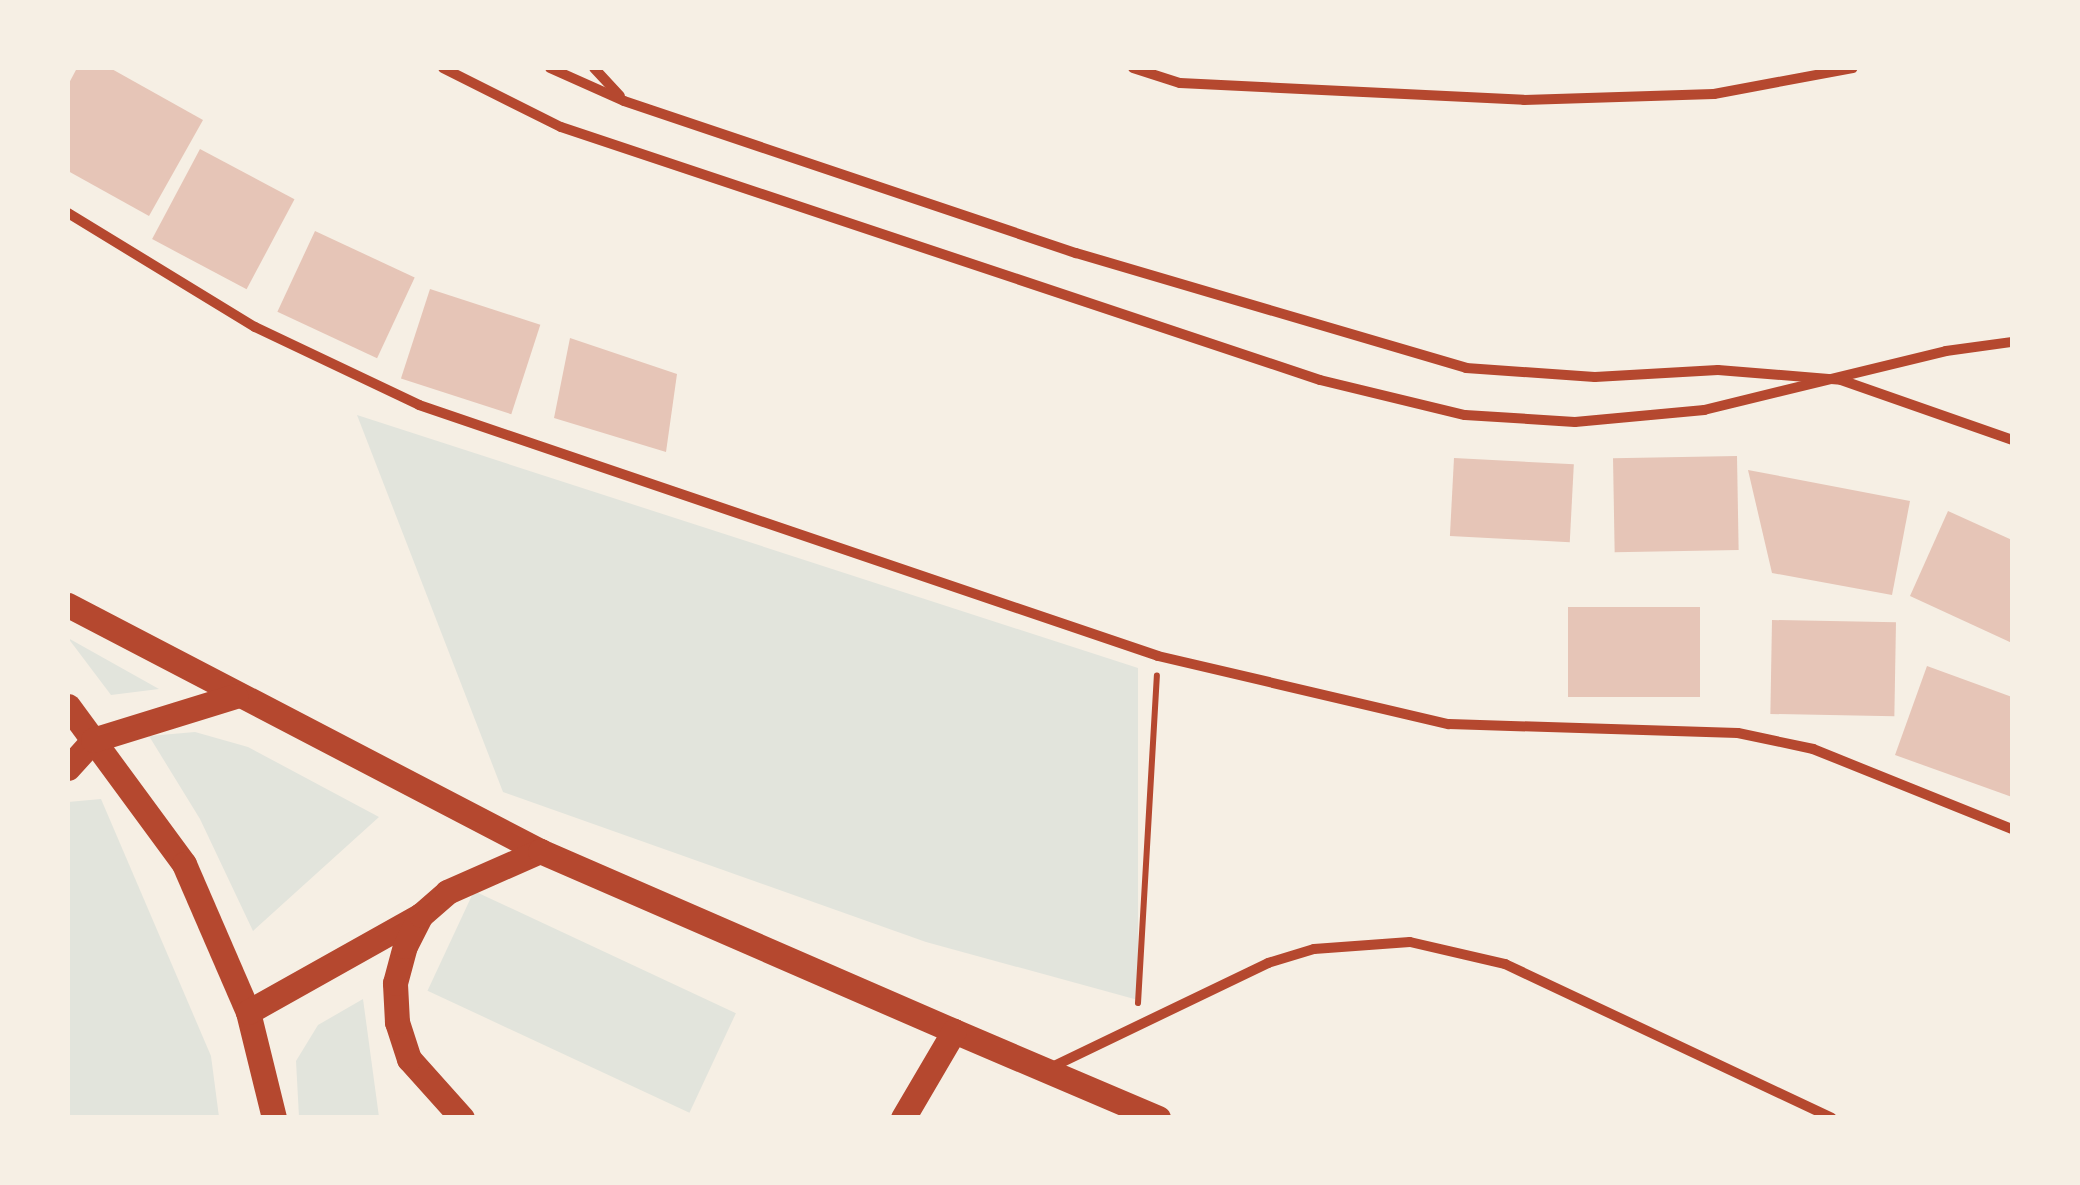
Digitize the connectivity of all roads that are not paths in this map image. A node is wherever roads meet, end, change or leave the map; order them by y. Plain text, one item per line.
1 (443, 68) edge
2 (550, 68) edge
3 (594, 68) edge
4 (1133, 68) edge
5 (1853, 68) edge
6 (624, 101) junction
7 (68, 213) edge
8 (2012, 342) edge
9 (1841, 380) junction
10 (2012, 440) edge
11 (68, 606) edge
12 (235, 696) junction
13 (68, 706) edge
14 (94, 740) junction
15 (68, 768) edge
16 (2012, 829) edge
17 (540, 851) junction
18 (421, 915) junction
19 (248, 1012) junction
20 (954, 1032) junction
21 (1051, 1067) junction
22 (274, 1118) edge
23 (462, 1118) edge
24 (904, 1118) edge
25 (1158, 1118) edge
26 (1832, 1118) edge

1 - 9 street
2 - 6 street
3 - 6 street
4 - 5 street
6 - 9 street
7 - 16 street
8 - 9 street
9 - 10 street
11 - 12 main road
12 - 14 main road
12 - 17 main road
13 - 14 main road
14 - 15 main road
14 - 19 main road
17 - 18 main road
17 - 20 main road
18 - 19 main road
18 - 23 main road
19 - 22 main road
20 - 21 main road
20 - 24 main road
21 - 25 main road
21 - 26 street

